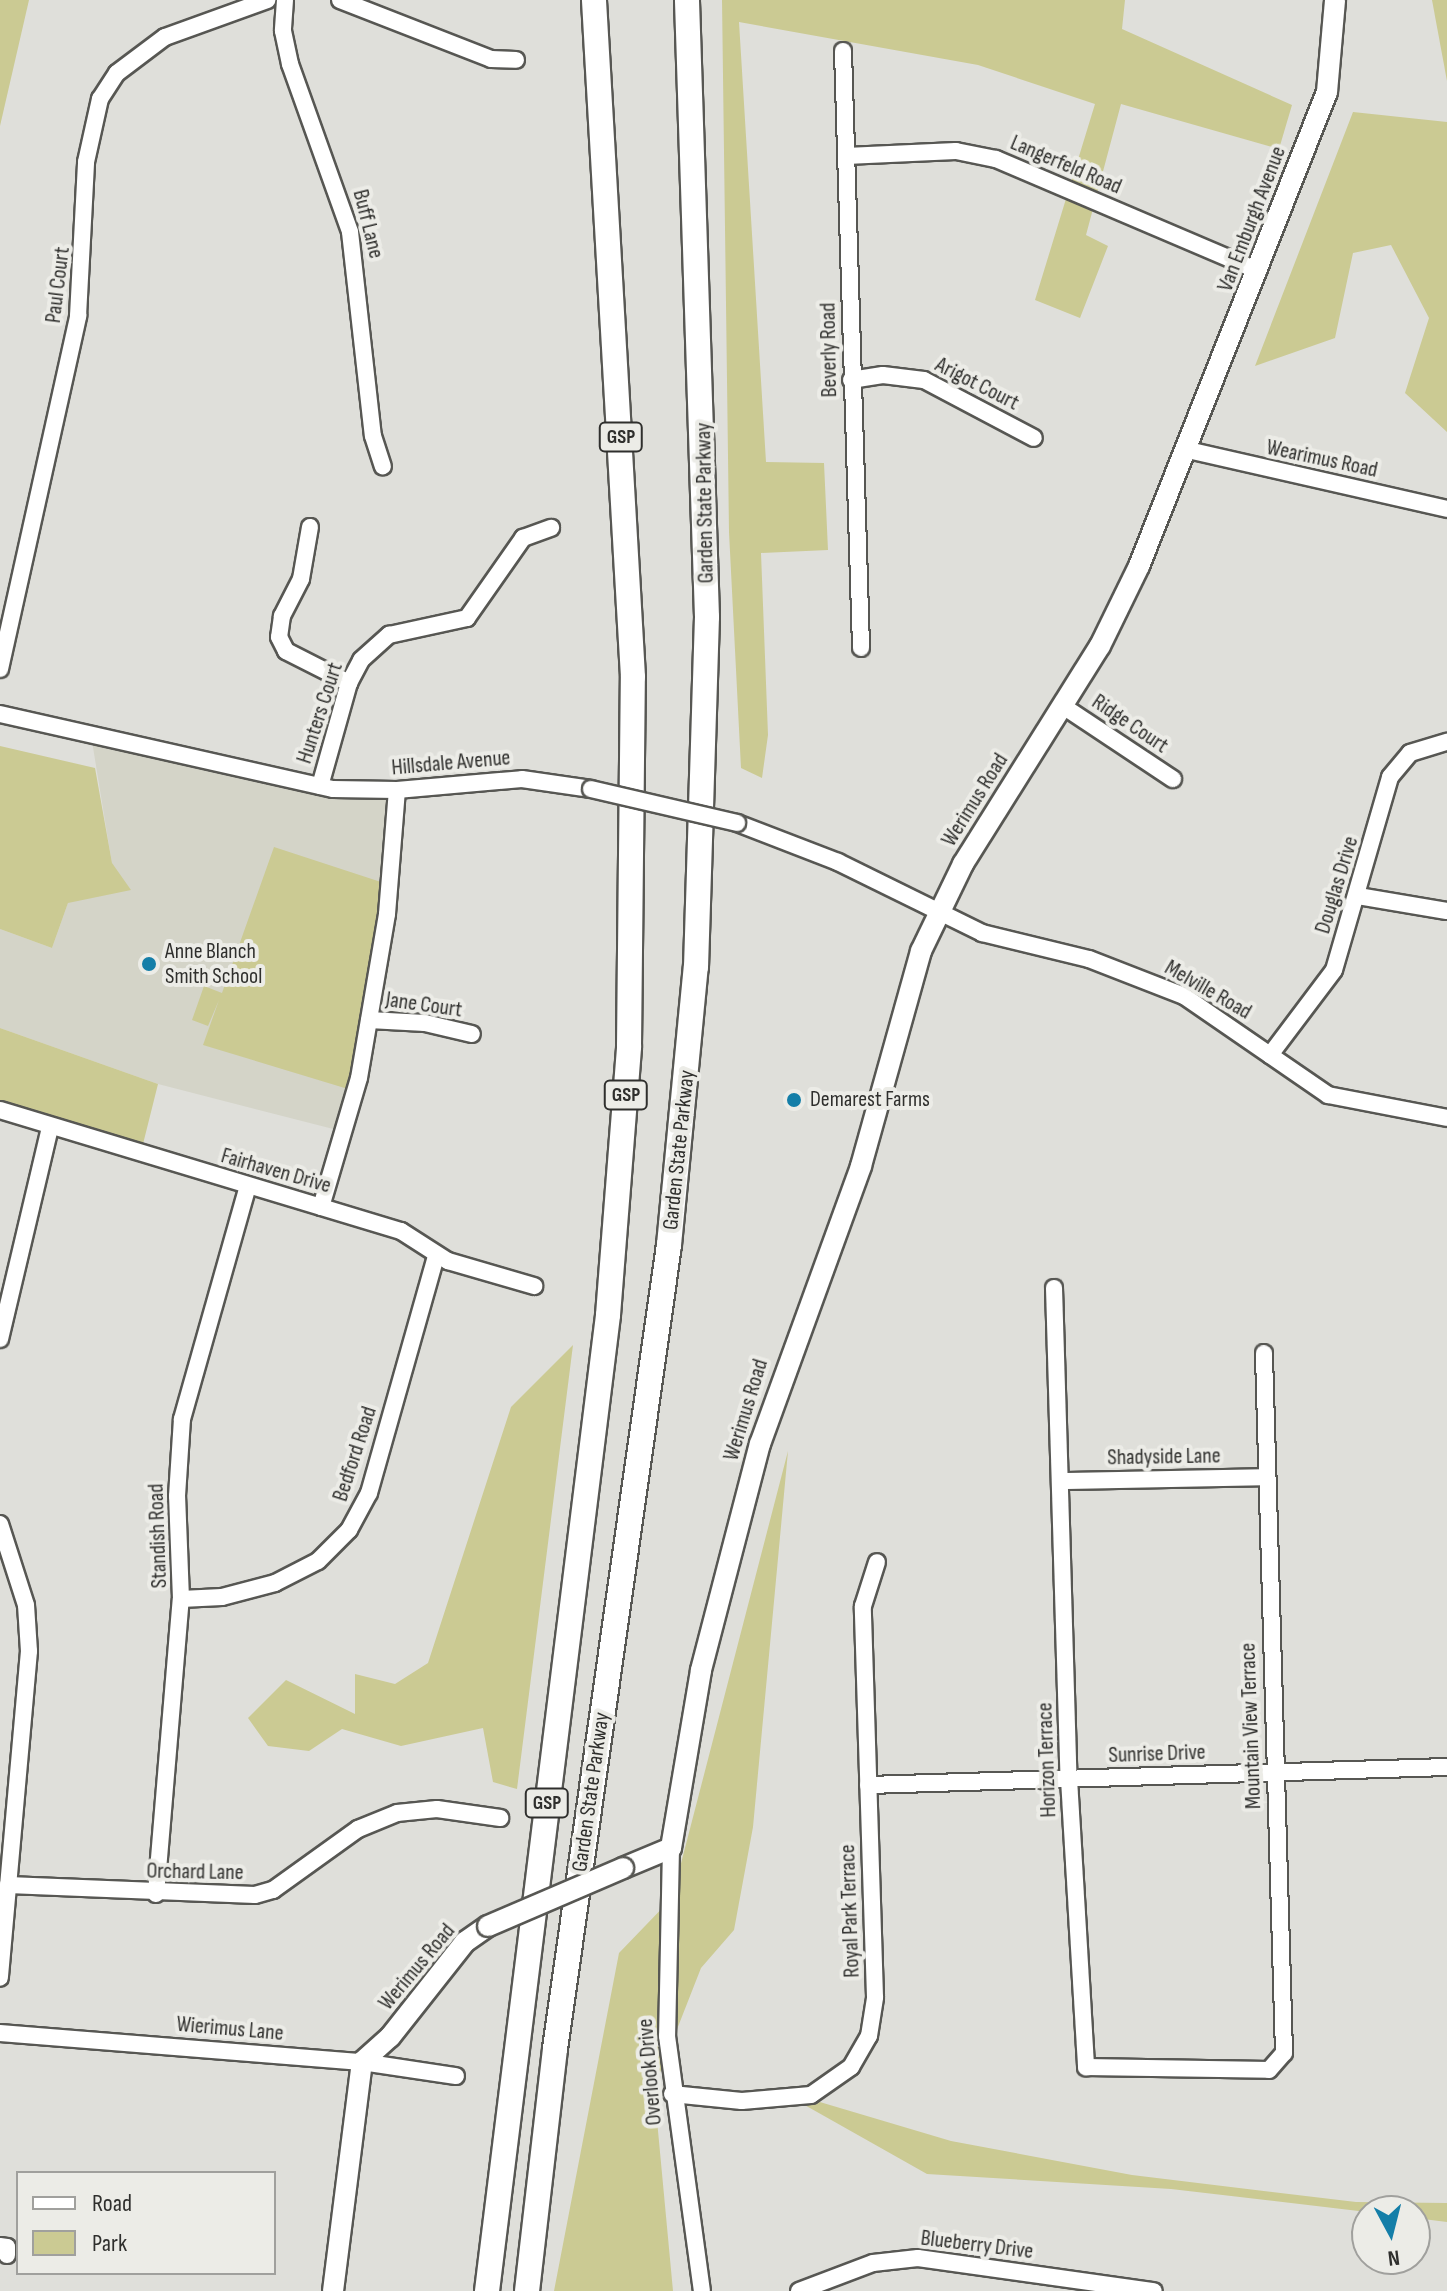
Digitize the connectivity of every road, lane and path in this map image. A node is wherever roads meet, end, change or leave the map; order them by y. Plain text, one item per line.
1 (267, 0) edge
2 (285, 0) edge
3 (340, 0) edge
4 (594, 0) edge
5 (687, 0) edge
6 (1335, 0) edge
7 (843, 51) dead end
8 (516, 60) dead end
9 (846, 156) junction
10 (1258, 271) junction
11 (851, 380) junction
12 (1034, 438) dead end
13 (1188, 450) junction
14 (383, 466) dead end
15 (1447, 509) edge
16 (310, 527) dead end
17 (551, 528) dead end
18 (861, 648) dead end
19 (0, 669) edge
20 (349, 683) junction
21 (1063, 706) junction
22 (0, 714) edge
23 (1447, 742) edge
24 (1173, 779) dead end
25 (320, 786) junction
26 (397, 790) junction
27 (1358, 896) junction
28 (1447, 911) edge
29 (937, 914) junction
30 (369, 1020) junction
31 (472, 1034) dead end
32 (1270, 1055) junction
33 (0, 1110) edge
34 (1447, 1118) edge
35 (50, 1127) junction
36 (248, 1186) junction
37 (321, 1207) junction
38 (436, 1256) junction
39 (534, 1286) dead end
40 (1054, 1288) dead end
41 (0, 1339) edge
42 (1264, 1353) dead end
43 (1267, 1477) junction
44 (1062, 1481) junction
45 (1, 1531) edge
46 (877, 1562) dead end
47 (181, 1599) junction
48 (1447, 1767) edge
49 (1274, 1773) junction
50 (1069, 1779) junction
51 (868, 1785) junction
52 (500, 1818) dead end
53 (671, 1848) junction
54 (8, 1885) junction
55 (156, 1894) junction
56 (0, 1978) edge
57 (0, 2033) edge
58 (362, 2062) junction
59 (1248, 2067) joint
60 (456, 2076) dead end
61 (672, 2094) junction
62 (1066, 2285) edge
63 (333, 2291) edge
64 (487, 2291) edge
65 (527, 2291) edge
66 (702, 2291) edge
67 (799, 2291) edge
68 (1154, 2291) edge

1 - 19 street, Paul Court
2 - 14 street, Buff Lane
3 - 8 street
4 - 64 highway, Garden State Parkway / GSP
5 - 65 highway, Garden State Parkway / GSP
6 - 10 main road, Van Emburgh Avenue
7 - 9 street, Beverly Road
9 - 10 street, Langerfeld Road
9 - 11 street, Beverly Road
10 - 13 main road, Van Emburgh Avenue
11 - 12 street, Arigot Court
11 - 18 street, Beverly Road
13 - 15 street, Wearimus Road
13 - 21 main road, Werimus Road
16 - 20 street
17 - 20 street, Hunters Court
20 - 25 street, Hunters Court
21 - 24 street, Ridge Court
21 - 29 main road, Werimus Road
22 - 25 street, Hillsdale Avenue
23 - 27 street, Douglas Drive
25 - 26 street, Hillsdale Avenue
26 - 29 street, Hillsdale Avenue, bridge
26 - 30 street
27 - 28 street
27 - 32 street, Douglas Drive
29 - 32 street, Melville Road
29 - 53 main road, Werimus Road
30 - 31 street, Jane Court
30 - 37 street
32 - 34 street, Melville Road
33 - 35 street, Fairhaven Drive
35 - 36 street, Fairhaven Drive
35 - 41 street
36 - 37 street, Fairhaven Drive
36 - 47 street, Standish Road
37 - 38 street, Fairhaven Drive
38 - 39 street, Fairhaven Drive
38 - 47 street, Bedford Road
40 - 44 street, Horizon Terrace
42 - 43 street, Mountain View Terrace
43 - 44 street, Shadyside Lane
43 - 49 street, Mountain View Terrace
44 - 50 street, Horizon Terrace
45 - 54 street
46 - 51 street, Royal Park Terrace
47 - 55 street, Standish Road
48 - 49 street, Sunrise Drive
49 - 50 street, Sunrise Drive
49 - 59 street, Mountain View Terrace
50 - 51 street, Sunrise Drive
50 - 59 street, Horizon Terrace
51 - 61 street, Royal Park Terrace
52 - 55 street, Orchard Lane
53 - 58 main road, Werimus Road, bridge
53 - 61 street, Overlook Drive
54 - 55 street, Orchard Lane
54 - 56 street
57 - 58 street, Wierimus Lane
58 - 60 street, Wierimus Lane
58 - 63 main road
61 - 66 street, Overlook Drive
62 - 67 street, Blueberry Drive
62 - 68 street, Blueberry Drive

